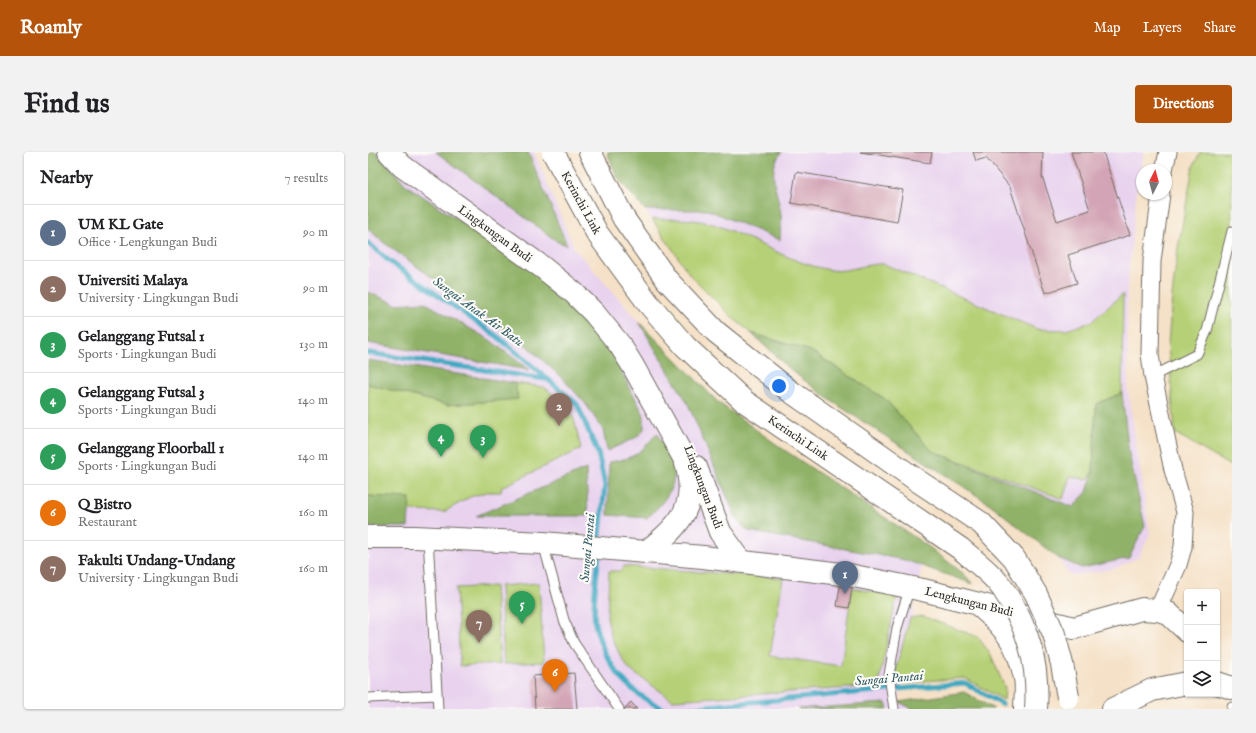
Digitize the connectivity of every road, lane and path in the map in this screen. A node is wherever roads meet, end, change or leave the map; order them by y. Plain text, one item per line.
1 (388, 152) edge
2 (406, 152) edge
3 (552, 152) edge
4 (590, 152) edge
5 (1168, 152) edge
6 (1165, 164) edge
7 (1160, 200) edge
8 (1232, 231) edge
9 (1153, 376) junction
10 (368, 537) edge
11 (428, 538) junction
12 (543, 543) junction
13 (638, 551) junction
14 (741, 561) junction
15 (910, 587) junction
16 (978, 604) junction
17 (1158, 610) junction
18 (1074, 628) junction
19 (1184, 628) edge
20 (1026, 679) junction
21 (1184, 684) edge
22 (1220, 684) edge
23 (1232, 688) edge
24 (437, 695) junction
25 (368, 698) edge
26 (1068, 705) edge
27 (438, 709) edge
28 (619, 709) edge
29 (894, 709) edge
30 (1025, 709) edge
31 (1036, 709) edge
32 (1113, 709) edge

1 - 13 main road, Lingkungan Budi
2 - 14 main road, Lingkungan Budi
3 - 31 main road, Kerinchi Link, bridge
4 - 26 main road, bridge
5 - 6 street
7 - 9 street
8 - 9 lane
9 - 17 street
10 - 11 main road
11 - 12 main road
11 - 24 lane
12 - 13 main road
12 - 28 lane
13 - 14 main road
14 - 15 main road, Lengkungan Budi
15 - 16 main road, Lengkungan Budi
15 - 29 lane
16 - 18 main road, Lengkungan Budi
16 - 20 main road
17 - 18 main road, Lengkungan Budi
17 - 19 main road, Lengkungan Budi
18 - 20 main road
20 - 30 main road
21 - 32 main road
22 - 23 main road
24 - 25 lane
24 - 27 lane

